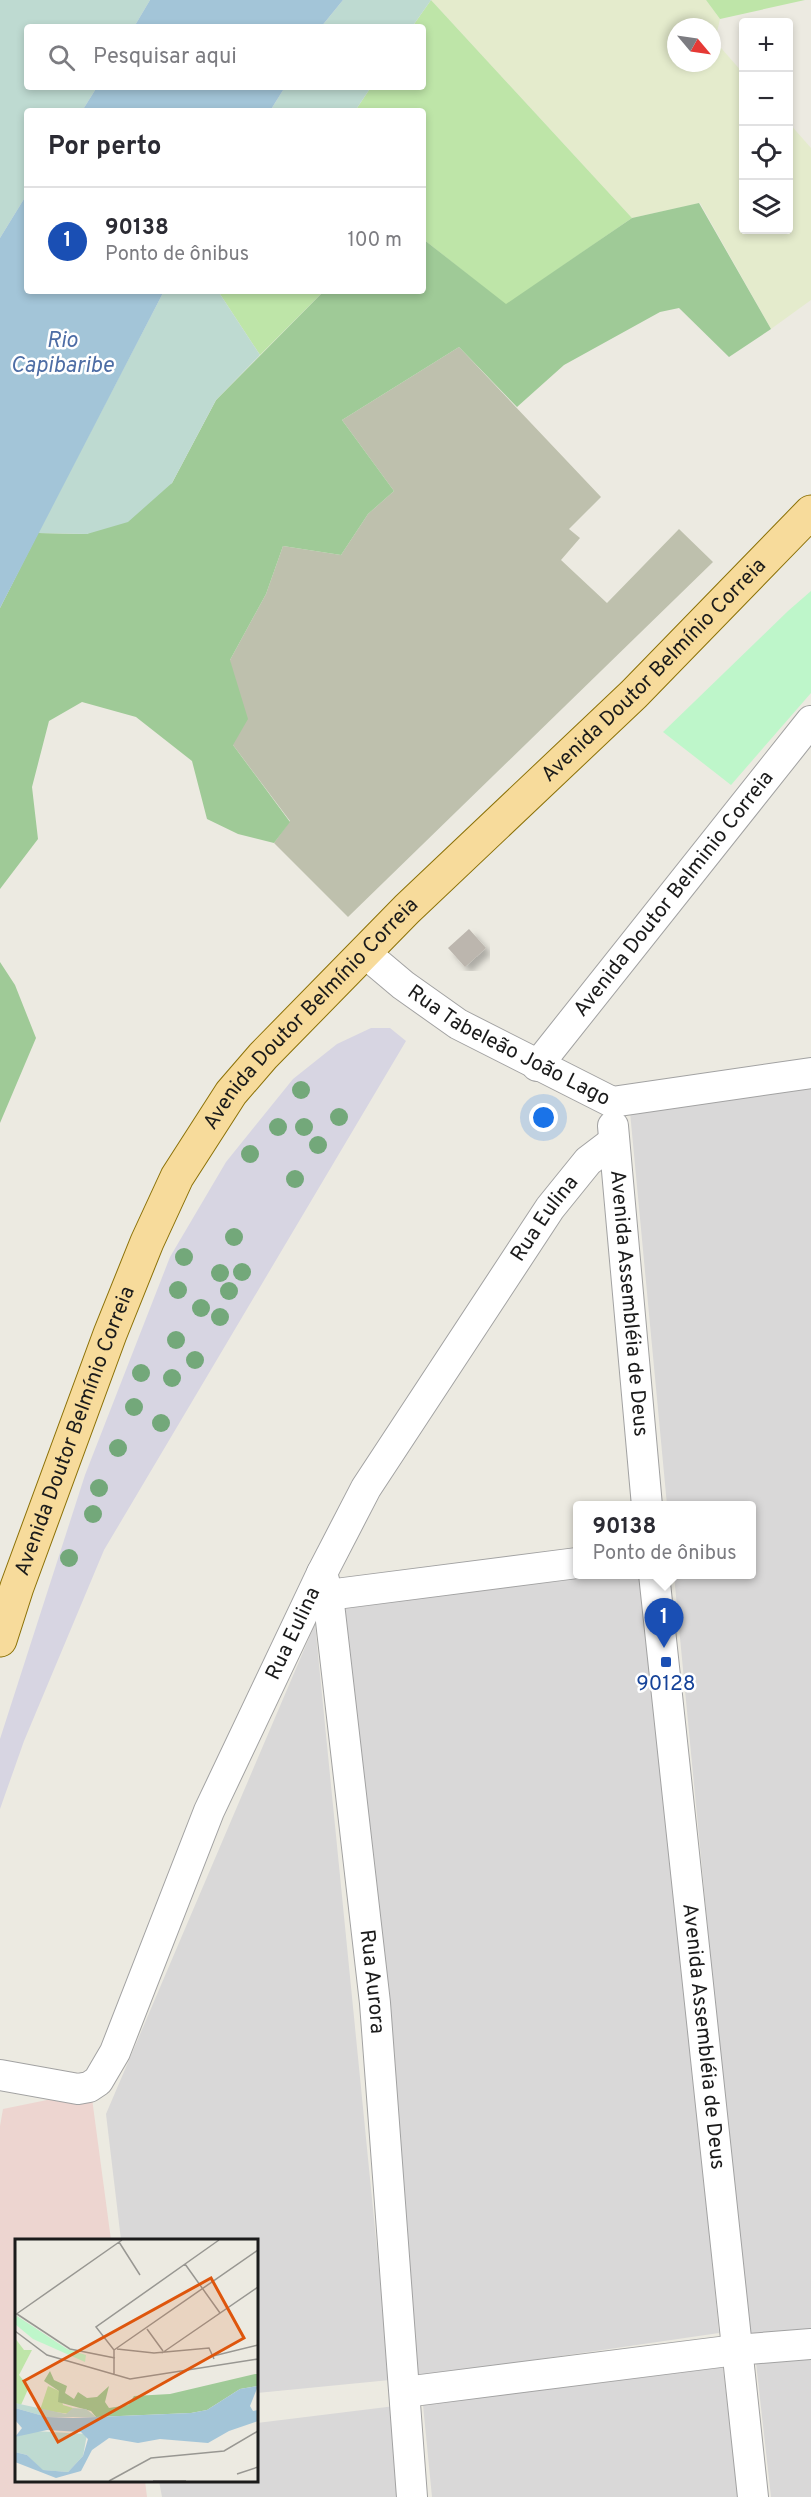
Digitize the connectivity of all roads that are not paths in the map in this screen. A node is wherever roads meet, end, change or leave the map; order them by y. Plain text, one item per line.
1 (811, 512) edge
2 (811, 721) edge
3 (365, 953) junction
4 (537, 1066) junction
5 (811, 1073) edge
6 (612, 1102) junction
7 (613, 1142) junction
8 (647, 1501) edge
9 (573, 1563) edge
10 (654, 1579) edge
11 (325, 1584) junction
12 (0, 1640) edge
13 (0, 2076) edge
14 (811, 2344) edge
15 (736, 2350) junction
16 (405, 2392) junction
17 (412, 2497) edge
18 (753, 2497) edge

1 - 3 main road, Avenida Doutor Belmínio Correia
2 - 4 street, Avenida Doutor Belminio Correia
3 - 4 street, Rua Tabeleão João Lago
3 - 12 main road, Avenida Doutor Belmínio Correia
4 - 6 street, Rua Tabeleão João Lago
5 - 6 street, Rua Tabeleão João Lago
6 - 7 street, Avenida Assembléia de Deus
7 - 8 street, Avenida Assembléia de Deus
7 - 11 street, Rua Eulina
9 - 11 street
10 - 15 street, Avenida Assembléia de Deus
11 - 13 street, Rua Eulina
11 - 16 street, Rua Aurora
14 - 15 street
15 - 16 street
15 - 18 street, Avenida Assembléia de Deus
16 - 17 street, Rua Aurora

